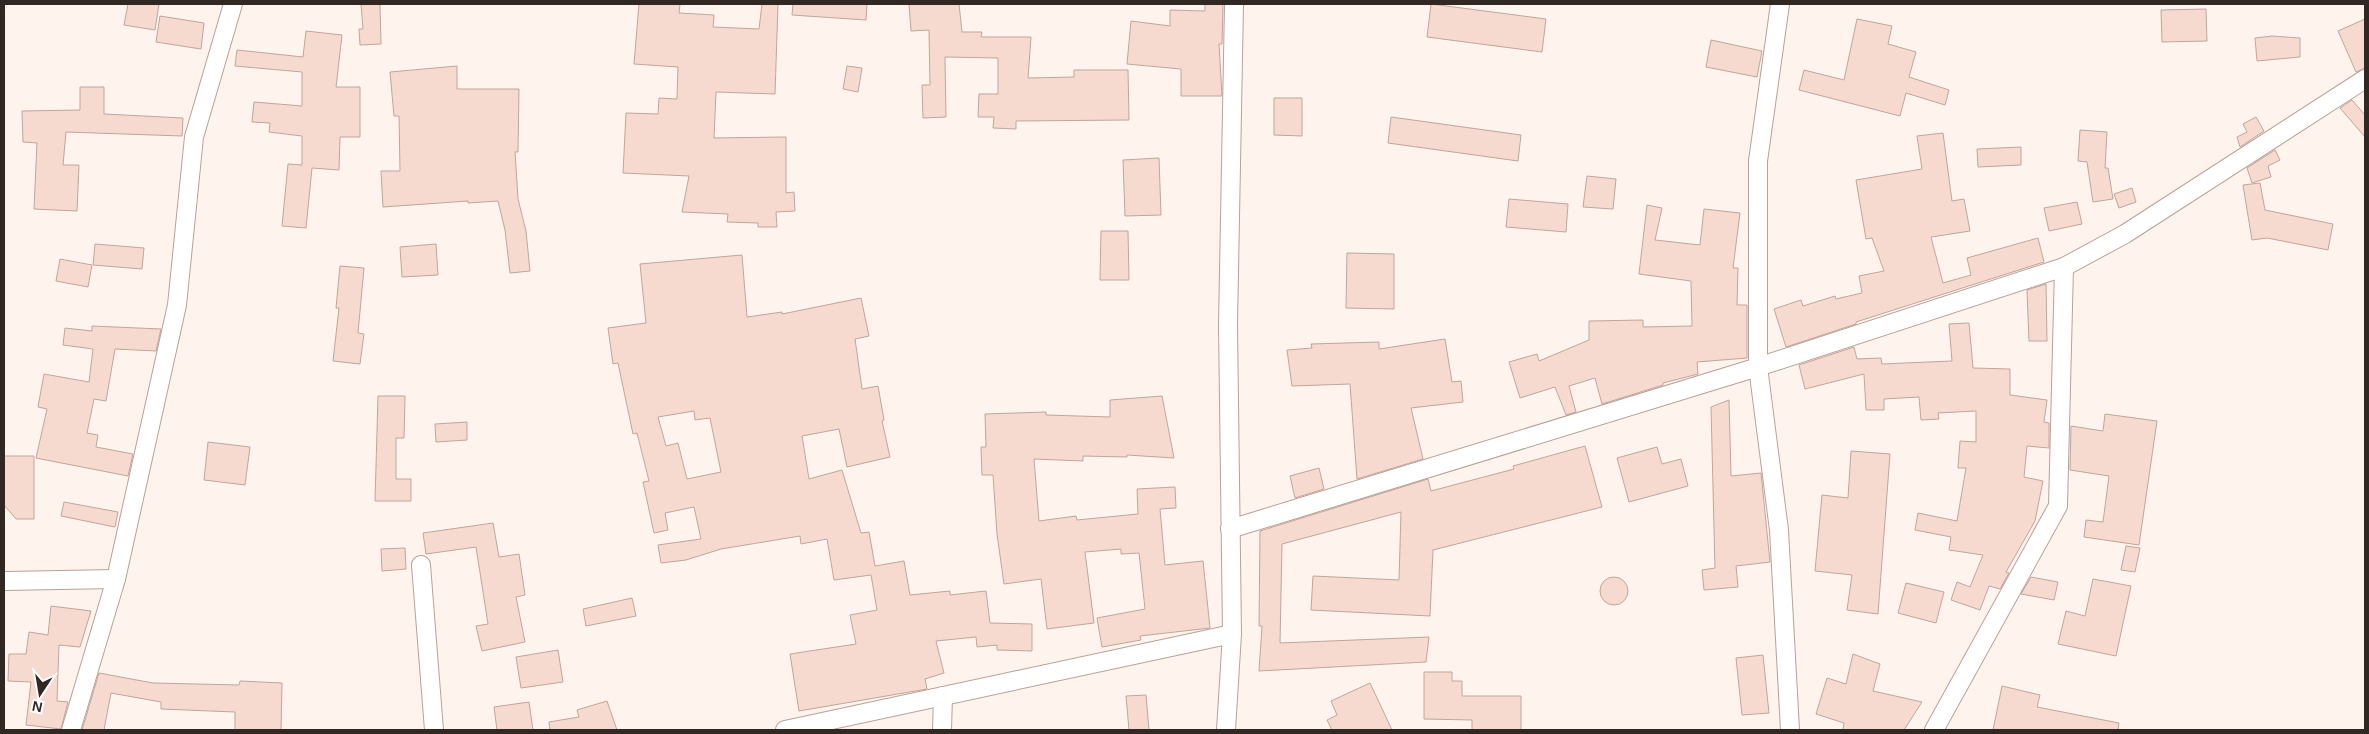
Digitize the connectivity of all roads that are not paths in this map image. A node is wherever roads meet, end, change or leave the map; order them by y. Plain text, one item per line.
1 (233, 4) edge
2 (1234, 4) edge
3 (1780, 4) edge
4 (2365, 79) edge
5 (2064, 267) junction
6 (1758, 367) junction
7 (1230, 529) junction
8 (421, 565) dead end
9 (116, 579) junction
10 (4, 581) edge
11 (1232, 634) junction
12 (943, 696) junction
13 (71, 730) edge
14 (434, 730) edge
15 (785, 730) edge
16 (942, 730) edge
17 (1226, 730) edge
18 (1790, 730) edge
19 (1934, 730) edge

1 - 9 street
2 - 7 street
3 - 6 street
4 - 5 street
5 - 6 street
5 - 19 street
6 - 7 street
6 - 18 street
7 - 11 street
8 - 14 street
9 - 10 street
9 - 13 street
11 - 12 street
11 - 17 street
12 - 15 street
12 - 16 street

